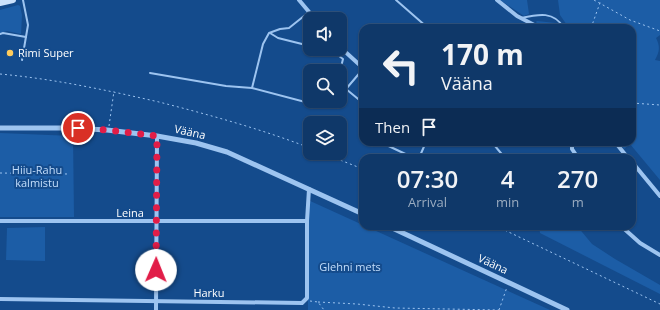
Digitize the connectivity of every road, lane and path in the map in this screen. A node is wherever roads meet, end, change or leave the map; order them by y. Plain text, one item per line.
1 (13, 0) edge
2 (23, 0) edge
3 (299, 0) edge
4 (396, 0) edge
5 (497, 0) edge
6 (594, 0) edge
7 (601, 0) edge
8 (0, 3) edge
9 (600, 3) junction
10 (309, 12) edge
11 (303, 17) edge
12 (520, 18) junction
13 (423, 24) edge
14 (532, 24) edge
15 (562, 24) edge
16 (592, 24) edge
17 (660, 31) edge
18 (269, 33) junction
19 (0, 34) edge
20 (26, 37) junction
21 (303, 44) edge
22 (347, 54) edge
23 (339, 56) edge
24 (22, 60) dead end
25 (342, 64) edge
26 (359, 65) edge
27 (150, 73) dead end
28 (0, 74) edge
29 (359, 74) edge
30 (252, 88) junction
31 (114, 92) junction
32 (359, 100) edge
33 (303, 101) edge
34 (636, 103) edge
35 (660, 105) edge
36 (0, 128) edge
37 (108, 130) junction
38 (157, 136) junction
39 (303, 145) edge
40 (388, 146) edge
41 (495, 146) edge
42 (618, 146) edge
43 (406, 154) edge
44 (502, 154) edge
45 (625, 154) edge
46 (340, 160) edge
47 (359, 167) edge
48 (636, 167) edge
49 (0, 173) edge
50 (68, 174) dead end
51 (309, 189) junction
52 (660, 196) edge
53 (359, 212) edge
54 (0, 221) edge
55 (307, 221) junction
56 (157, 222) junction
57 (397, 230) edge
58 (504, 230) edge
59 (625, 230) edge
60 (660, 255) edge
61 (508, 282) junction
62 (0, 299) edge
63 (306, 301) junction
64 (156, 302) junction
65 (318, 302) junction
66 (660, 304) edge
67 (156, 310) edge
68 (324, 310) edge
69 (499, 310) edge
70 (567, 310) edge

1 - 8 main road
2 - 20 lane
3 - 10 street
4 - 13 lane
5 - 12 street
6 - 9 path
7 - 9 path
9 - 16 path
9 - 17 path
11 - 18 lane
12 - 14 street
12 - 15 lane
18 - 21 lane
18 - 30 lane
19 - 20 lane
20 - 24 lane
22 - 26 street
23 - 25 lane
27 - 30 lane
28 - 31 path
29 - 32 lane
30 - 33 lane
31 - 37 path
31 - 39 path
34 - 35 path
36 - 37 street, Vääna
37 - 38 street, Vääna
38 - 51 street, Vääna
38 - 56 street
40 - 43 lane
41 - 44 lane
42 - 45 street
46 - 47 path
48 - 52 street
49 - 50 path
51 - 53 street, Vääna
51 - 55 street
54 - 56 street, Leina
55 - 56 street, Leina
55 - 63 street
56 - 64 street
57 - 61 street, Vääna
58 - 66 path
59 - 60 street
61 - 69 path
61 - 70 street, Vääna
62 - 64 street, Harku
63 - 64 street, Harku
63 - 65 path
64 - 67 street
65 - 68 path
65 - 69 path

